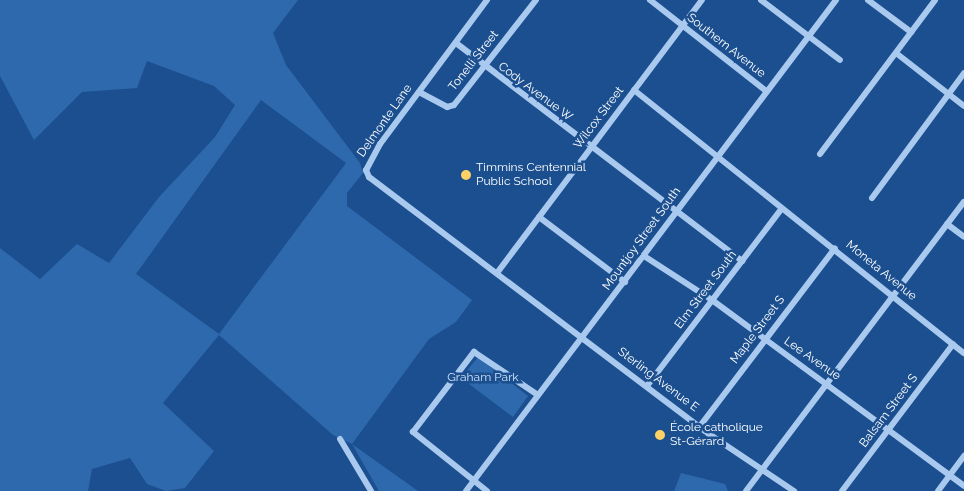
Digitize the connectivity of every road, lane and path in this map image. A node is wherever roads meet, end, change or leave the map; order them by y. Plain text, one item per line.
1 (488, 0) edge
2 (536, 0) edge
3 (650, 0) edge
4 (702, 0) edge
5 (761, 0) edge
6 (836, 0) edge
7 (868, 0) edge
8 (935, 0) edge
9 (682, 26) junction
10 (911, 32) junction
11 (808, 36) junction
12 (456, 42) junction
13 (896, 53) junction
14 (840, 60) dead end
15 (484, 68) junction
16 (964, 73) edge
17 (634, 90) junction
18 (766, 91) junction
19 (419, 92) junction
20 (949, 94) junction
21 (964, 106) edge
22 (591, 148) junction
23 (820, 154) dead end
24 (716, 159) junction
25 (872, 198) dead end
26 (964, 202) edge
27 (782, 208) junction
28 (675, 210) junction
29 (539, 217) junction
30 (947, 224) junction
31 (964, 237) edge
32 (835, 248) junction
33 (644, 256) junction
34 (742, 261) junction
35 (497, 273) junction
36 (625, 282) junction
37 (893, 295) junction
38 (712, 300) junction
39 (582, 337) junction
40 (765, 340) junction
41 (953, 344) junction
42 (964, 353) edge
43 (828, 383) junction
44 (648, 386) junction
45 (538, 395) junction
46 (700, 426) junction
47 (889, 430) junction
48 (340, 439) dead end
49 (964, 456) edge
50 (763, 467) junction
51 (950, 475) junction
52 (474, 481) junction
53 (964, 486) edge
54 (371, 491) edge
55 (466, 491) edge
56 (487, 491) edge
57 (746, 491) edge
58 (794, 491) edge
59 (842, 491) edge
60 (938, 491) edge

1 - 12 street, Delmonte Lane
2 - 15 street, Tonelli Street
3 - 9 street, Southern Avenue
4 - 9 street, Wilcox Street
5 - 11 street
6 - 11 street, Mountjoy Street South
7 - 10 street
8 - 10 street
9 - 17 street, Wilcox Street
9 - 18 street, Southern Avenue
10 - 13 street
11 - 14 street
11 - 18 street, Mountjoy Street South
12 - 15 street, Cody Avenue W
12 - 19 street, Delmonte Lane
13 - 20 street
13 - 23 street
15 - 19 street, Tonelli Street
15 - 22 street, Cody Avenue W
16 - 20 street
17 - 22 street, Wilcox Street
17 - 24 street, Moneta Avenue
18 - 24 street, Mountjoy Street South
19 - 35 street, Delmonte Lane
20 - 21 street
20 - 25 street
22 - 28 street, Cody Avenue W
22 - 29 street, Wilcox Street
24 - 27 street, Moneta Avenue
24 - 28 street, Mountjoy Street South
26 - 30 street
27 - 32 street, Moneta Avenue
27 - 34 street, Elm Street South
28 - 33 street, Mountjoy Street South
28 - 34 street, Cody Avenue W
29 - 35 street, Wilcox Street
29 - 36 street
30 - 31 street
30 - 37 street
32 - 37 street, Moneta Avenue
32 - 40 street, Maple Street S
33 - 36 street, Mountjoy Street South
33 - 38 street, Lee Avenue
34 - 38 street, Elm Street South
35 - 39 street, Sterling Avenue E
36 - 39 street, Mountjoy Street South
37 - 41 street, Moneta Avenue
37 - 43 street
38 - 40 street, Lee Avenue
38 - 44 street, Elm Street South
39 - 44 street, Sterling Avenue E
39 - 45 street, Mountjoy Street South
40 - 43 street, Lee Avenue
40 - 46 street, Maple Street S
41 - 42 street, Moneta Avenue
41 - 47 street, Balsam Street S
43 - 47 street, Lee Avenue
43 - 50 street
44 - 46 street, Sterling Avenue E
45 - 52 street, Mountjoy Street South
45 - 52 street
46 - 50 street, Sterling Avenue E
47 - 51 street, Lee Avenue
47 - 59 street, Balsam Street S
48 - 54 street
49 - 51 street
50 - 57 street
50 - 58 street, Sterling Avenue E
51 - 53 street, Lee Avenue
51 - 60 street
52 - 55 street, Mountjoy Street South
52 - 56 street

